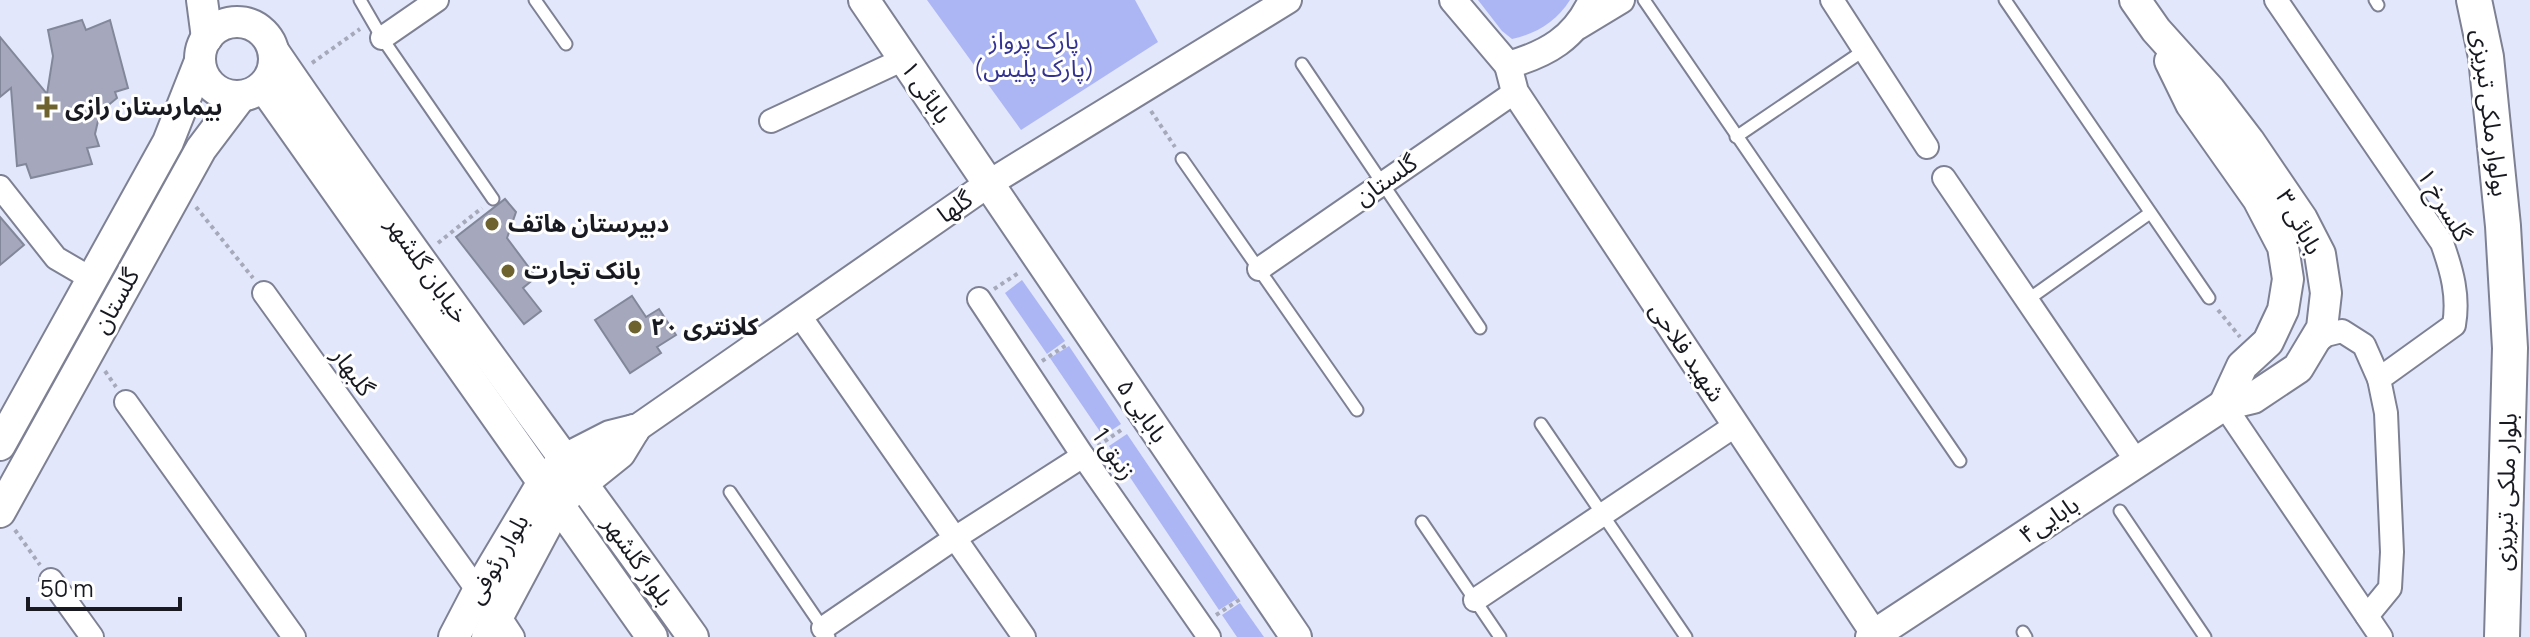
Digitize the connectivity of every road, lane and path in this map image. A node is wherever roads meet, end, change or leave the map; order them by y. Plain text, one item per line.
1 (202, 0) edge
2 (360, 0) edge
3 (437, 0) edge
4 (535, 0) edge
5 (864, 0) edge
6 (1288, 0) edge
7 (1453, 0) edge
8 (1592, 0) edge
9 (1621, 0) edge
10 (1644, 0) edge
11 (1832, 0) edge
12 (2005, 0) edge
13 (2135, 0) edge
14 (2276, 0) edge
15 (2474, 0) edge
16 (246, 12) edge
17 (377, 29) junction
18 (1572, 30) junction
19 (2156, 30) junction
20 (566, 44) dead end
21 (204, 49) junction
22 (1863, 51) junction
23 (904, 59) junction
24 (1302, 64) dead end
25 (1508, 65) junction
26 (265, 87) junction
27 (1139, 92) junction
28 (1515, 92) junction
29 (771, 121) dead end
30 (1736, 137) junction
31 (1927, 147) dead end
32 (1182, 159) joint
33 (1944, 178) dead end
34 (988, 184) junction
35 (1382, 184) junction
36 (180, 186) junction
37 (0, 187) edge
38 (493, 199) joint
39 (2150, 213) junction
40 (418, 259) junction
41 (1039, 259) junction
42 (2530, 259) edge
43 (1259, 269) junction
44 (92, 279) junction
45 (264, 293) joint
46 (2209, 298) joint
47 (979, 299) joint
48 (2026, 301) junction
49 (800, 316) junction
50 (1480, 328) dead end
51 (1088, 330) junction
52 (2510, 341) junction
53 (2310, 348) junction
54 (90, 350) junction
55 (2254, 354) junction
56 (1026, 372) junction
57 (2379, 379) junction
58 (126, 402) joint
59 (2224, 405) junction
60 (1357, 410) dead end
61 (1144, 414) junction
62 (1541, 424) dead end
63 (1736, 425) junction
64 (634, 430) junction
65 (0, 445) edge
66 (1083, 456) junction
67 (565, 459) junction
68 (1960, 461) dead end
69 (2137, 462) junction
70 (584, 484) junction
71 (551, 492) junction
72 (730, 492) dead end
73 (2120, 511) dead end
74 (0, 512) edge
75 (1603, 514) junction
76 (1422, 522) dead end
77 (955, 538) junction
78 (51, 580) joint
79 (1261, 586) junction
80 (478, 591) junction
81 (1475, 600) junction
82 (2367, 616) junction
83 (500, 629) edge
84 (1205, 631) edge
85 (826, 632) edge
86 (1873, 636) edge
87 (92, 637) edge
88 (294, 637) edge
89 (454, 637) edge
90 (652, 637) edge
91 (693, 637) edge
92 (1024, 637) edge
93 (1296, 637) edge
94 (1500, 637) edge
95 (1686, 637) edge
96 (2205, 637) edge
97 (2381, 637) edge
98 (2502, 637) edge

1 - 21 main road
2 - 17 lane
3 - 17 street
4 - 20 lane
5 - 23 main road, بابائی ۱
6 - 27 street, گلها
7 - 25 street
8 - 18 street
9 - 18 street
10 - 30 lane
11 - 22 street
12 - 39 lane
13 - 19 main road, بابائی ۳
14 - 57 street, گلسرخ ۱
15 - 52 main road, بولوار ملکی تبریزی
16 - 21 main road
16 - 26 main road
17 - 26 path
17 - 38 lane
18 - 25 street
19 - 53 main road, بابائی ۳
19 - 55 main road, بابائی ۳
21 - 26 main road
21 - 44 main road, گلستان
22 - 30 lane
22 - 31 street
23 - 29 street
23 - 34 main road, بابائی ۱
24 - 35 lane
25 - 28 street, شهید فلاحی
26 - 36 main road, گلستان
26 - 40 main road, خیابان گلشهر
26 - 71 main road, خیابان گلشهر
27 - 32 path
27 - 34 street, گلها
28 - 35 street, گلستان
28 - 63 street, شهید فلاحی
30 - 68 lane
32 - 43 lane
33 - 48 street
34 - 41 main road, ۵ بابایی
34 - 49 street, گلها
35 - 43 street, گلستان
35 - 50 lane
36 - 45 path
36 - 54 main road, گلستان
37 - 44 street
38 - 40 path
39 - 46 lane
39 - 48 lane
40 - 67 main road, خیابان گلشهر
41 - 47 path
41 - 51 main road, ۵ بابایی
42 - 52 main road
43 - 60 lane
44 - 65 main road, گلستان
45 - 80 street, گلبهار
46 - 55 path
47 - 56 street, زنبق 1
48 - 69 street
49 - 64 street, گلها
49 - 77 street
51 - 56 path
51 - 61 main road, ۵ بابایی
52 - 98 main road, بلوار ملکى تبریزى
53 - 57 street
53 - 59 main road, بابائی ۳
54 - 58 path
54 - 74 main road, گلستان
55 - 59 main road, بابائی ۳
56 - 66 street, زنبق 1
57 - 82 street
58 - 88 street
59 - 69 main road, بابایی۴
59 - 82 street
61 - 66 path
61 - 79 main road, ۵ بابایی
62 - 75 lane
63 - 75 street
63 - 86 street, شهید فلاحی
64 - 67 main road
64 - 70 main road
66 - 77 street
66 - 84 street, زنبق 1
67 - 70 main road, خیابان گلشهر
67 - 71 main road
69 - 86 main road, بابایی۴
70 - 71 main road
70 - 91 main road, بلوار گلشهر
71 - 80 main road, بلوار رئوفی
71 - 83 main road, بلوار رئوفی
71 - 90 main road, بلوار گلشهر
72 - 85 lane
73 - 96 lane
74 - 78 path
75 - 81 street
75 - 95 lane
76 - 81 lane
77 - 85 street
77 - 92 street
78 - 87 street
79 - 84 path
79 - 93 main road, ۵ بابایی
80 - 83 street, گلبهار
80 - 89 main road, بلوار رئوفی
81 - 94 lane
82 - 97 street

